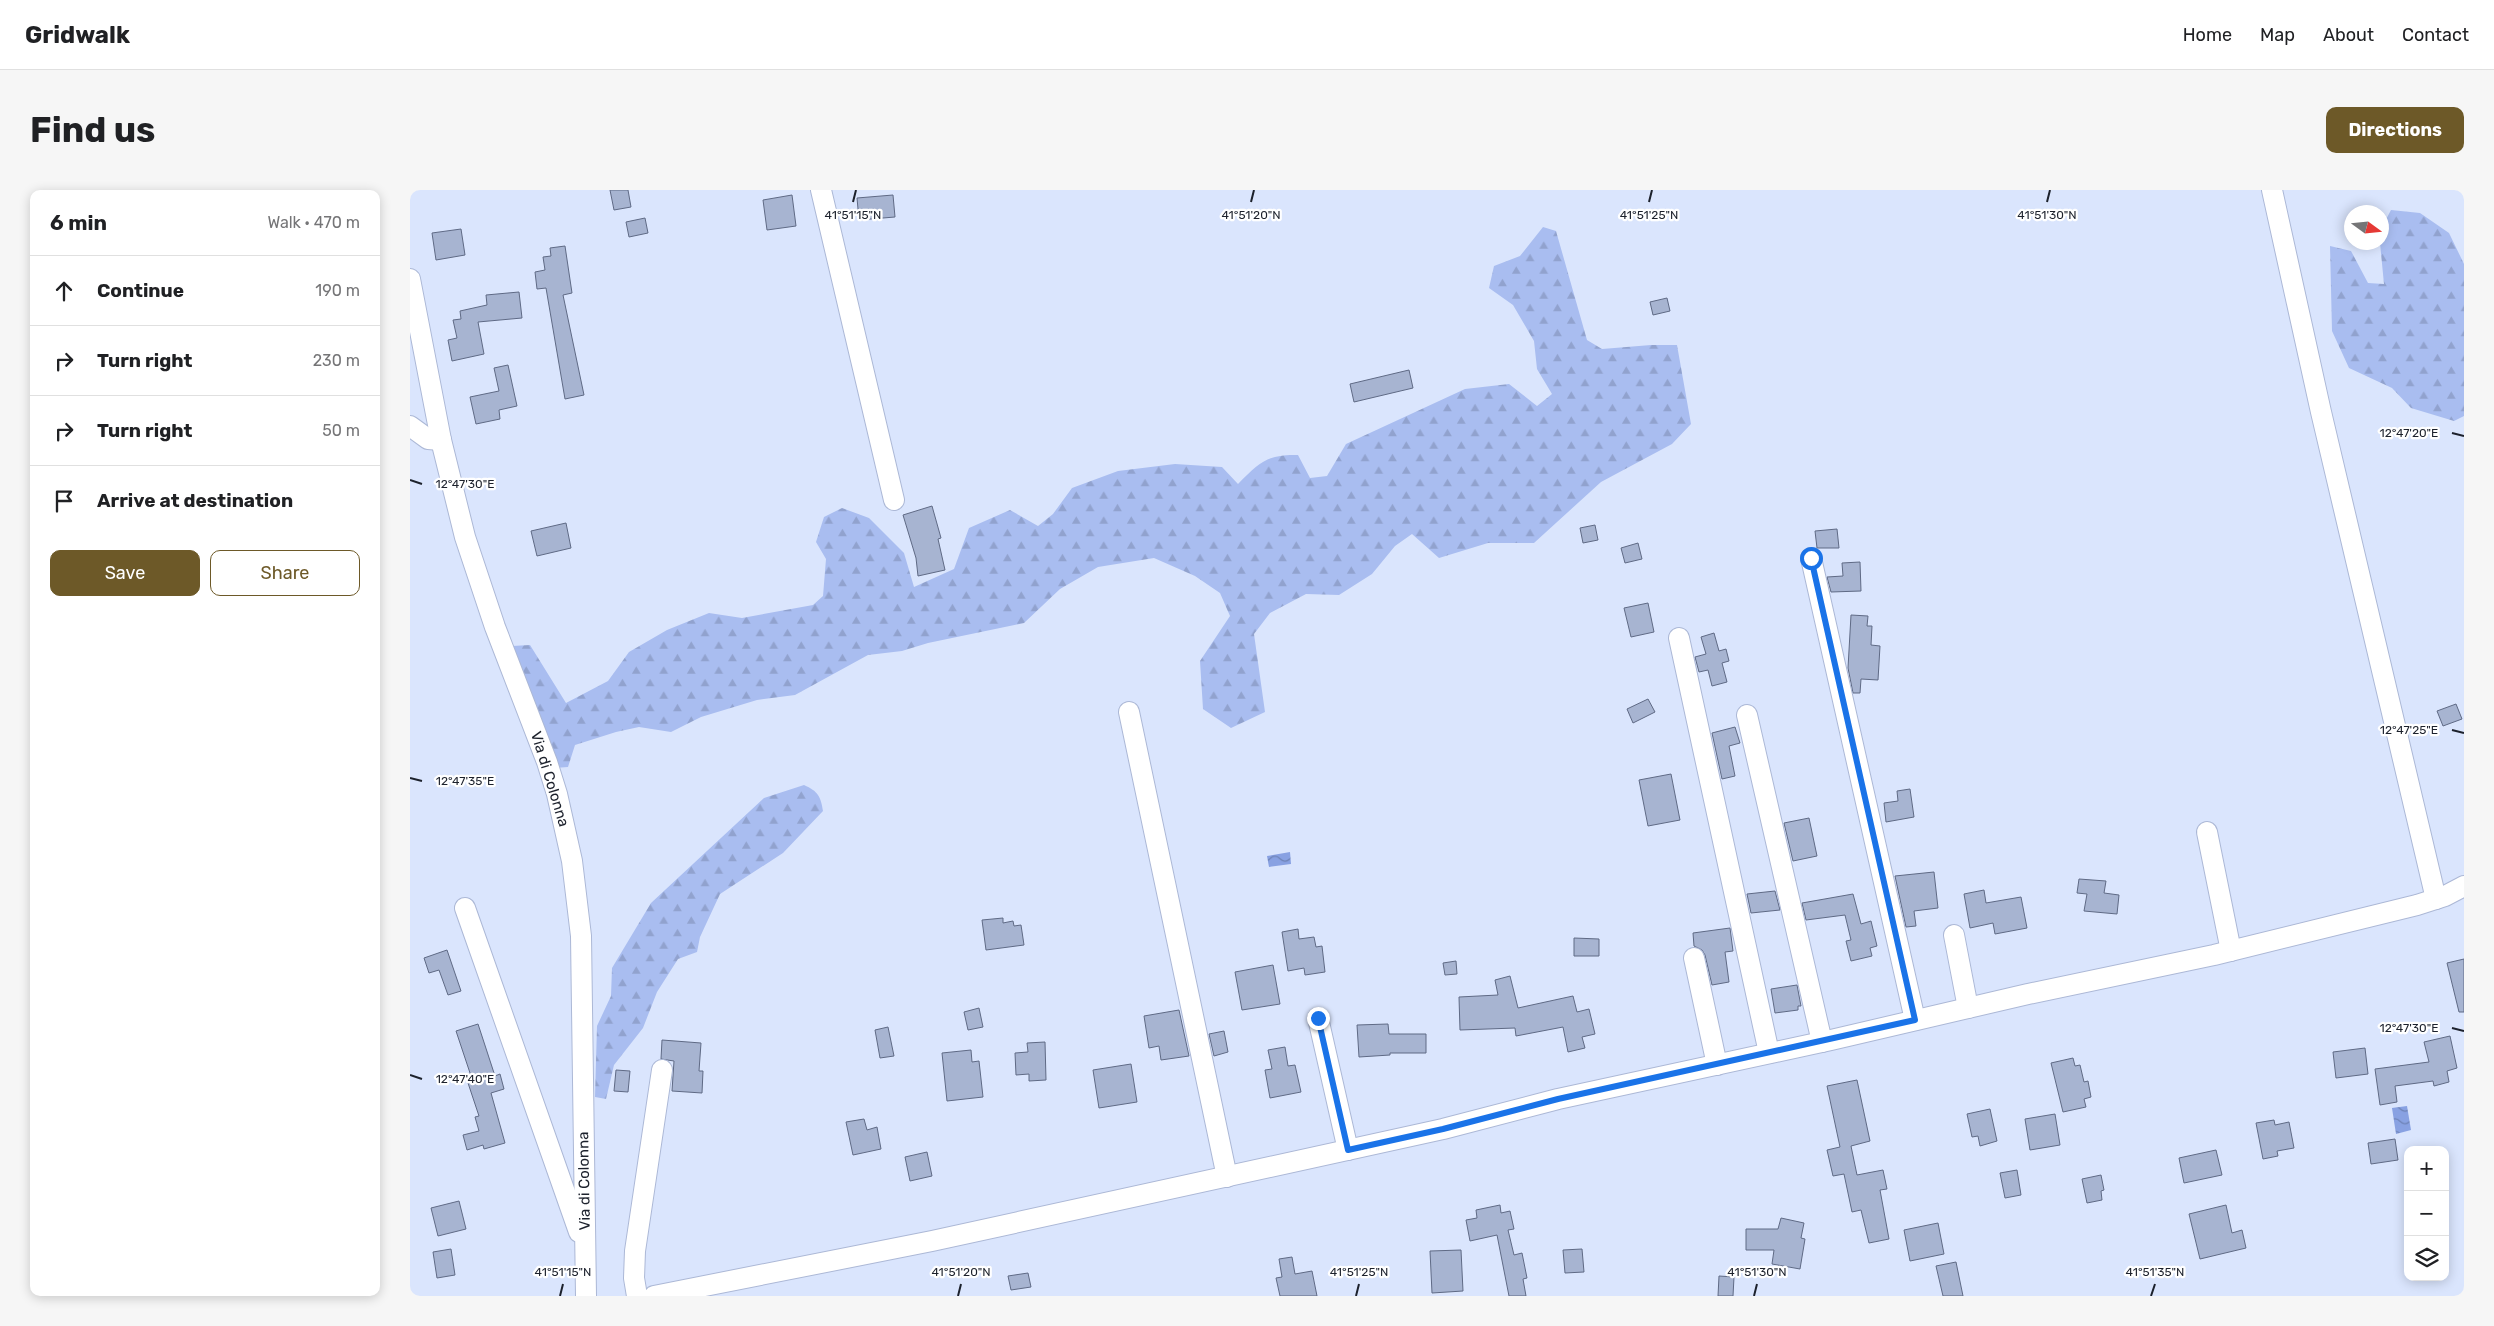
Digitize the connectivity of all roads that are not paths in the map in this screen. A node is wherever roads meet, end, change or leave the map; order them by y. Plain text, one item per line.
1 (821, 190) edge
2 (2272, 190) edge
3 (410, 279) edge
4 (410, 426) edge
5 (441, 440) junction
6 (894, 500) dead end
7 (1811, 558) dead end
8 (1679, 638) dead end
9 (1129, 712) dead end
10 (1747, 715) dead end
11 (2207, 832) dead end
12 (2464, 886) edge
13 (2436, 899) junction
14 (465, 908) dead end
15 (1954, 935) dead end
16 (2231, 951) junction
17 (1694, 958) dead end
18 (1968, 1008) junction
19 (1318, 1018) dead end
20 (1915, 1020) junction
21 (1822, 1042) junction
22 (1769, 1053) junction
23 (1717, 1065) junction
24 (662, 1070) dead end
25 (1348, 1150) junction
26 (1227, 1177) junction
27 (585, 1249) junction
28 (586, 1296) edge
29 (637, 1296) edge
30 (654, 1296) edge

1 - 6 street
2 - 13 street
3 - 5 street, Via di Colonna
4 - 5 street
5 - 27 street, Via di Colonna
7 - 20 street
8 - 22 street
9 - 26 street
10 - 21 street
11 - 16 street
12 - 13 street
13 - 16 street
14 - 27 street
15 - 18 street
16 - 18 street
17 - 23 street
18 - 20 street
19 - 25 street
20 - 21 street
21 - 22 street
22 - 23 street
23 - 25 street
24 - 29 street
25 - 26 street
26 - 30 street
27 - 28 street, Via di Colonna

